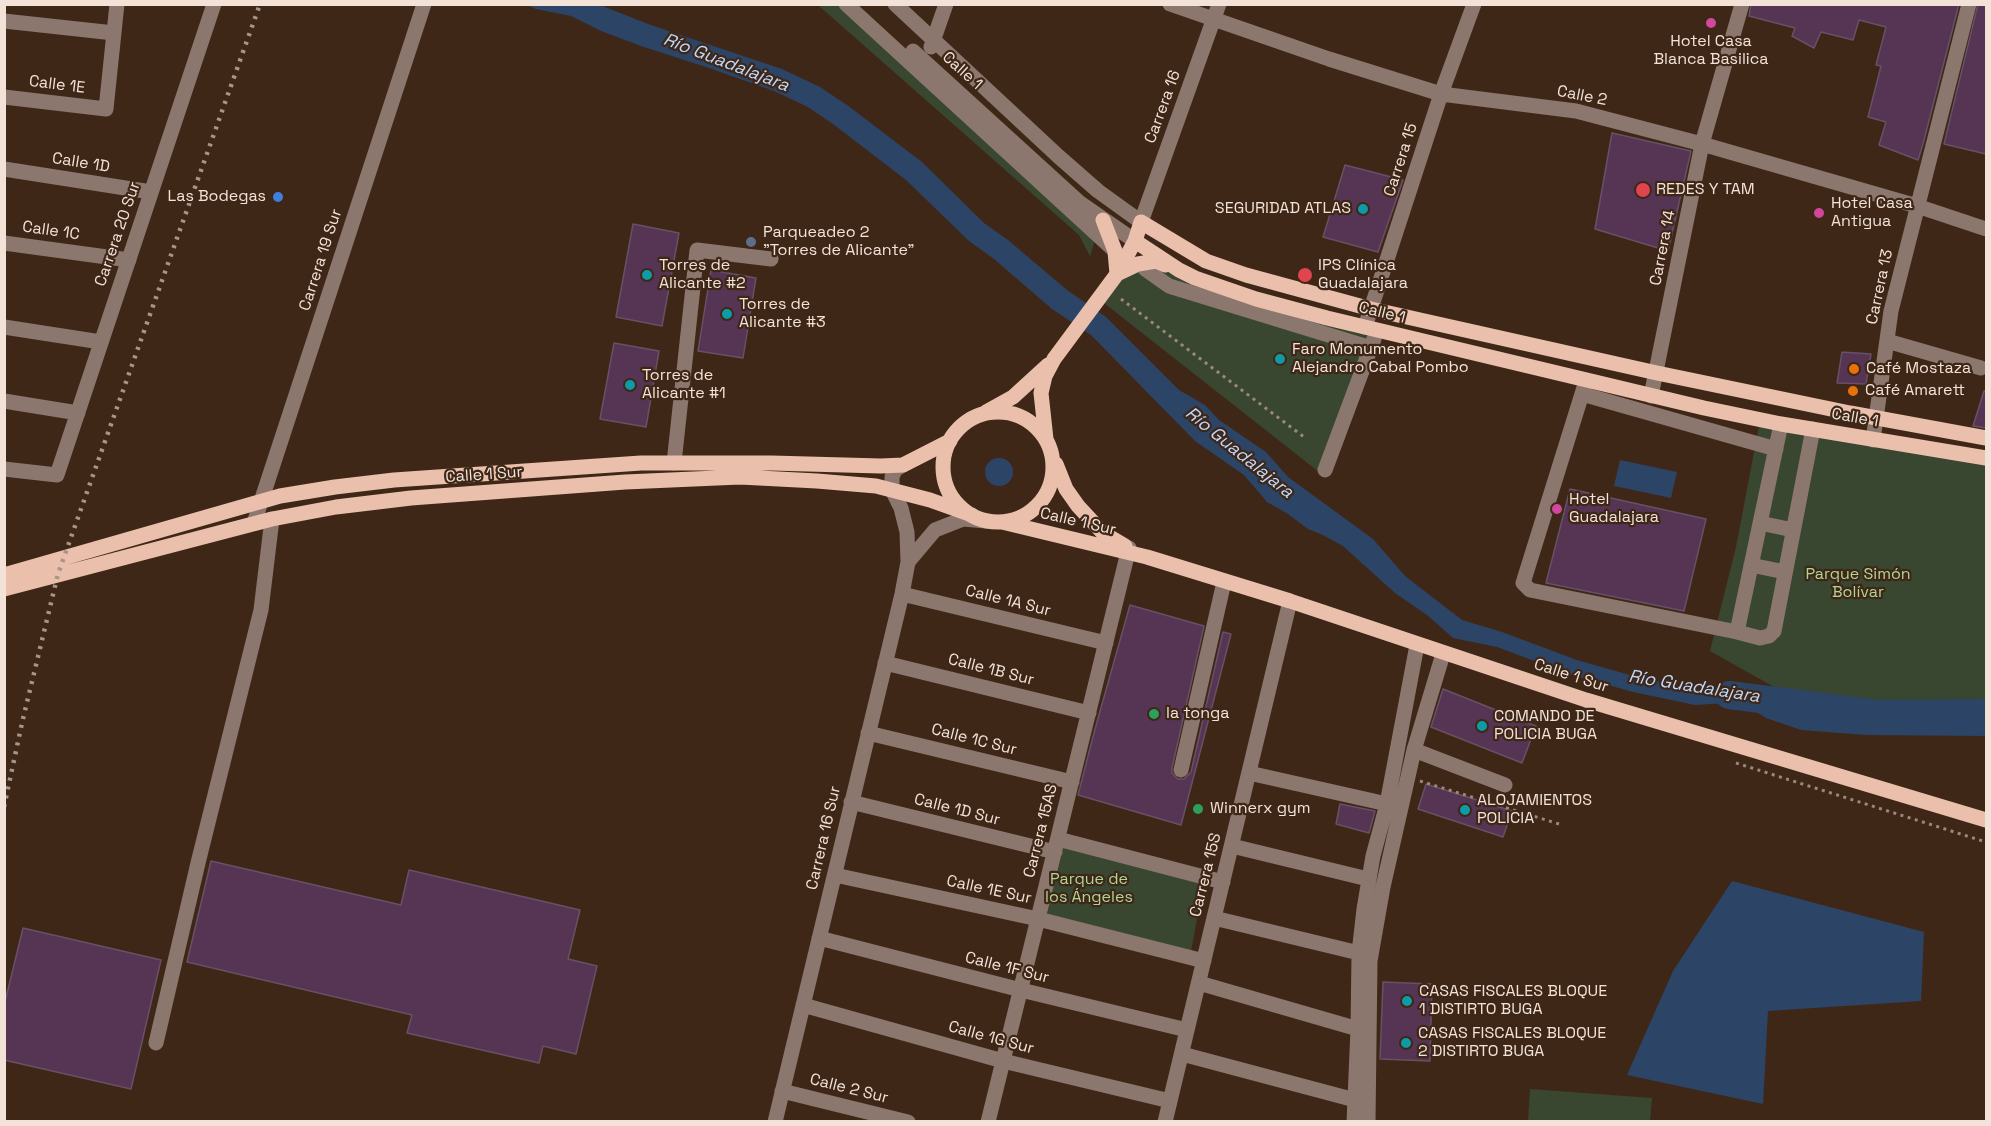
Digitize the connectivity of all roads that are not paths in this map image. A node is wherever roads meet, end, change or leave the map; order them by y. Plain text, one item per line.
1 (117, 4) edge
2 (214, 4) edge
3 (846, 4) edge
4 (862, 4) edge
5 (895, 4) edge
6 (946, 4) edge
7 (1170, 4) edge
8 (1474, 4) edge
9 (1742, 4) edge
10 (1969, 4) edge
11 (424, 6) edge
12 (1217, 11) edge
13 (4, 21) edge
14 (114, 33) junction
15 (933, 40) junction
16 (925, 62) junction
17 (1441, 94) junction
18 (4, 97) edge
19 (1702, 144) junction
20 (4, 169) edge
21 (152, 192) junction
22 (1917, 206) junction
23 (1103, 220) junction
24 (1141, 222) junction
25 (1986, 229) edge
26 (1135, 241) junction
27 (4, 243) edge
28 (1115, 251) junction
29 (771, 259) dead end
30 (129, 260) junction
31 (1145, 269) dead end
32 (1179, 270) junction
33 (1116, 275) junction
34 (1371, 309) junction
35 (4, 327) edge
36 (1371, 329) junction
37 (1887, 341) junction
38 (101, 342) junction
39 (1371, 348) junction
40 (1054, 359) junction
41 (1981, 368) dead end
42 (1656, 373) junction
43 (1584, 388) junction
44 (1652, 396) junction
45 (4, 401) edge
46 (78, 413) junction
47 (976, 417) junction
48 (1876, 418) junction
49 (1781, 424) junction
50 (1813, 429) junction
51 (1986, 438) edge
52 (1046, 439) junction
53 (1873, 440) junction
54 (950, 441) junction
55 (1776, 449) junction
56 (1052, 456) junction
57 (1986, 458) edge
58 (674, 463) junction
59 (903, 465) junction
60 (4, 469) edge
61 (1325, 470) dead end
62 (892, 490) junction
63 (261, 501) junction
64 (272, 519) junction
65 (986, 520) junction
66 (254, 523) junction
67 (1760, 523) junction
68 (1793, 530) junction
69 (1129, 550) junction
70 (908, 562) junction
71 (1751, 565) junction
72 (1785, 572) junction
73 (4, 575) edge
74 (1224, 582) junction
75 (4, 589) edge
76 (902, 594) junction
77 (1290, 601) junction
78 (1737, 632) junction
79 (1106, 643) junction
80 (1417, 645) junction
81 (1443, 654) junction
82 (885, 663) junction
83 (1089, 713) junction
84 (868, 733) junction
85 (1414, 750) junction
86 (1181, 770) dead end
87 (1249, 773) junction
88 (1072, 782) junction
89 (1505, 785) dead end
90 (851, 802) junction
91 (1387, 804) junction
92 (1986, 820) edge
93 (1056, 846) junction
94 (1232, 846) junction
95 (835, 874) junction
96 (1368, 879) junction
97 (1223, 882) junction
98 (1214, 918) junction
99 (1038, 919) junction
100 (819, 938) junction
101 (1359, 953) junction
102 (1204, 961) junction
103 (1199, 983) junction
104 (1021, 990) junction
105 (803, 1005) junction
106 (1358, 1029) junction
107 (1187, 1030) junction
108 (156, 1043) dead end
109 (1182, 1054) junction
110 (1003, 1061) junction
111 (782, 1091) junction
112 (1355, 1100) junction
113 (1170, 1101) junction
114 (775, 1122) edge
115 (908, 1122) edge
116 (988, 1122) edge
117 (1165, 1122) edge
118 (1353, 1122) edge
119 (1368, 1122) edge

1 - 14 street
2 - 21 street, Carrera 20 Sur
3 - 28 street
4 - 16 street, Calle 1
5 - 15 street, Calle 1
6 - 15 street
7 - 12 street, Calle 2
8 - 17 street, Carrera 15
9 - 19 street, Carrera 14
10 - 22 street, Carrera 13
11 - 63 street, Carrera 19 Sur
12 - 17 street, Calle 2
12 - 24 street, Carrera 16
13 - 14 street
14 - 18 street, Calle 1E
15 - 16 street
15 - 24 street, Calle 1
16 - 23 street, Calle 1
17 - 19 street, Calle 2
17 - 34 street, Carrera 15
19 - 22 street, Calle 2
19 - 42 street, Carrera 14
20 - 21 street, Calle 1D
21 - 30 street, Carrera 20 Sur
22 - 25 street, Calle 2
22 - 37 street, Carrera 13
23 - 26 street, Calle 1
23 - 28 main road
24 - 26 main road
24 - 34 main road, Calle 1
26 - 32 main road, Calle 1
26 - 33 main road
27 - 30 street, Calle 1C
28 - 33 main road
29 - 58 street
30 - 38 street, Carrera 20 Sur
31 - 39 street
32 - 33 main road
32 - 36 main road, Calle 1
33 - 40 main road
34 - 36 street, Carrera 15
34 - 42 main road, Calle 1
35 - 38 street
36 - 39 street, Carrera 15
36 - 43 main road, Calle 1
37 - 41 street
37 - 48 street, Carrera 13
38 - 46 street, Carrera 20 Sur
39 - 61 street, Carrera 15
40 - 47 main road
40 - 52 main road
42 - 44 street, Carrera 14
42 - 48 main road, Calle 1
43 - 44 main road, Calle 1
43 - 55 street
43 - 78 street
44 - 49 main road, Calle 1
45 - 46 street
46 - 60 street, Carrera 20 Sur
47 - 52 main road
47 - 54 main road
48 - 51 main road, Calle 1
48 - 53 street, Carrera 13
49 - 50 main road, Calle 1
49 - 55 street
50 - 53 main road, Calle 1
50 - 68 street
52 - 56 main road
53 - 57 main road, Calle 1
54 - 59 main road, Calle 1 Sur
54 - 65 main road
55 - 67 street
56 - 65 main road
56 - 69 main road, Calle 1 Sur
58 - 59 main road, Calle 1 Sur
58 - 63 main road, Calle 1 Sur
59 - 62 street
62 - 64 main road, Calle 1 Sur
62 - 65 main road, Calle 1 Sur
62 - 70 street, Carrera 16 Sur
63 - 66 street, Carrera 19 Sur
63 - 73 main road, Calle 1 Sur
64 - 66 main road, Calle 1 Sur
64 - 108 street
65 - 69 main road, Calle 1 Sur
65 - 70 street, Carrera 16 Sur
66 - 75 main road, Calle 1 Sur
67 - 68 street
67 - 71 street
68 - 72 street
69 - 74 main road, Calle 1 Sur
69 - 79 street, Carrera 15AS
70 - 76 street, Carrera 16 Sur
71 - 72 street
71 - 78 street
72 - 78 street
74 - 77 main road, Calle 1 Sur
74 - 86 street
76 - 79 street, Calle 1A Sur
76 - 82 street, Carrera 16 Sur
77 - 80 main road, Calle 1 Sur
77 - 87 street, Carrera 15S
79 - 83 street, Carrera 15AS
80 - 81 main road, Calle 1 Sur
80 - 91 street
81 - 85 street
81 - 92 main road, Calle 1 Sur
82 - 83 street, Calle 1B Sur
82 - 84 street, Carrera 16 Sur
83 - 88 street, Carrera 15AS
84 - 88 street, Calle 1C Sur
84 - 90 street, Carrera 16 Sur
85 - 89 street
85 - 119 street
87 - 91 street
87 - 94 street, Carrera 15S
88 - 93 street, Carrera 15AS
90 - 93 street, Calle 1D Sur
90 - 95 street, Carrera 16 Sur
91 - 96 street
93 - 97 street
93 - 99 street, Carrera 15AS
94 - 96 street
94 - 97 street, Carrera 15S
95 - 99 street, Calle 1E Sur
95 - 100 street, Carrera 16 Sur
96 - 101 street
97 - 98 street, Carrera 15S
98 - 101 street
98 - 102 street, Carrera 15S
99 - 102 street, Calle 1E Sur
99 - 104 street, Carrera 15AS
100 - 104 street, Calle 1F Sur
100 - 105 street, Carrera 16 Sur
101 - 106 street
102 - 103 street, Carrera 15S
103 - 106 street
103 - 107 street, Carrera 15S
104 - 107 street, Calle 1F Sur
104 - 110 street, Carrera 15AS
105 - 110 street, Calle 1G Sur
105 - 111 street, Carrera 16 Sur
106 - 112 street
107 - 109 street, Carrera 15S
109 - 112 street
109 - 113 street, Carrera 15S
110 - 113 street, Calle 1G Sur
110 - 116 street, Carrera 15AS
111 - 114 street, Carrera 16 Sur
111 - 115 street, Calle 2 Sur
112 - 118 street
113 - 117 street, Carrera 15S

